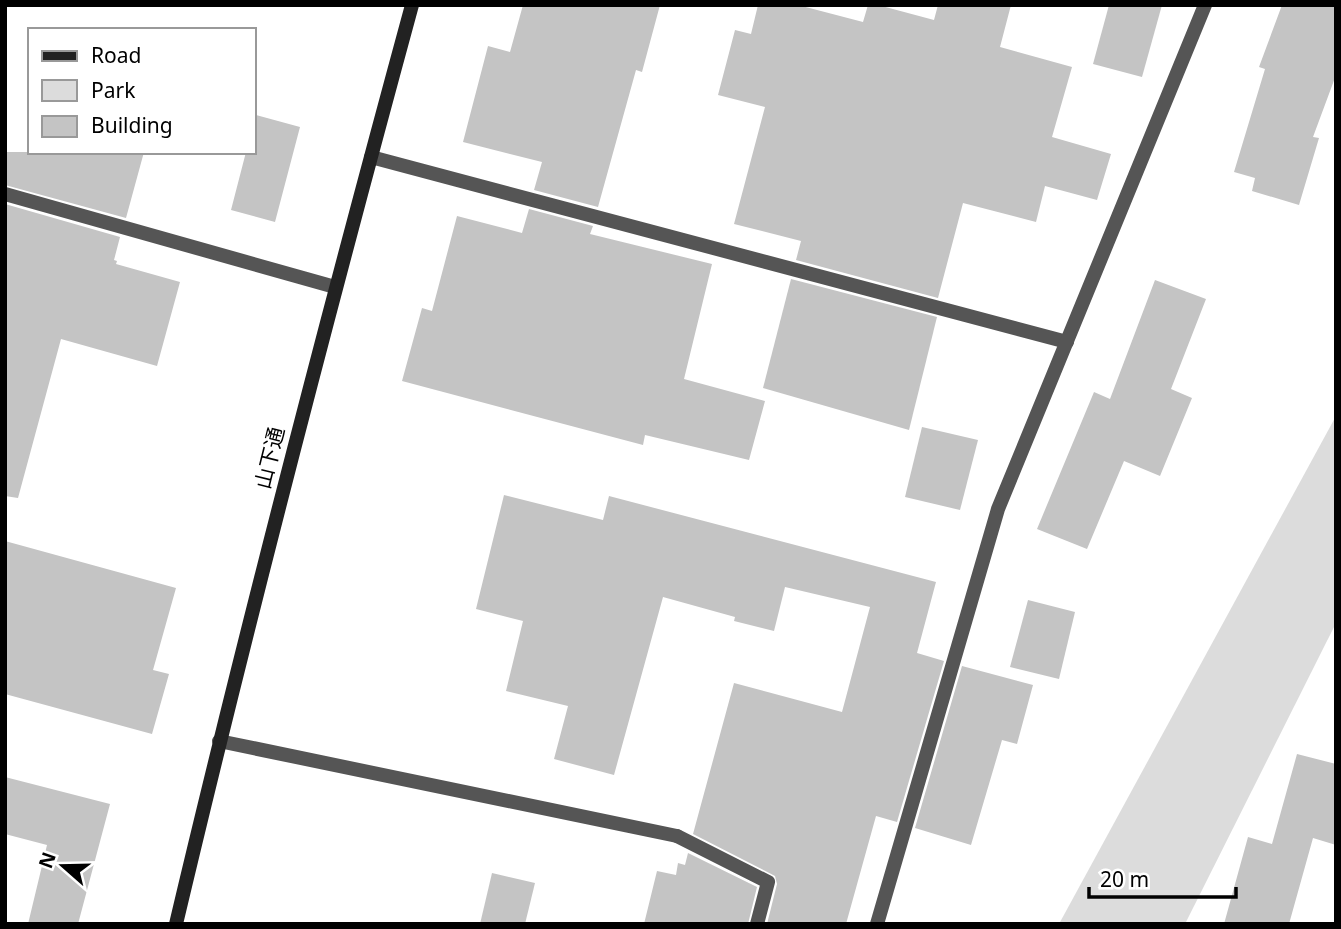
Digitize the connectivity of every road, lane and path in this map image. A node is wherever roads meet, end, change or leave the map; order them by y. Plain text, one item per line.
1 (412, 5) edge
2 (1205, 5) edge
3 (371, 156) junction
4 (5, 194) edge
5 (335, 287) junction
6 (1067, 342) junction
7 (219, 741) junction
8 (176, 924) edge
9 (757, 924) edge
10 (877, 924) edge

1 - 3 street, 山下通
2 - 6 street
3 - 5 street, 山下通
3 - 6 street
4 - 5 street
5 - 7 street, 山下通
6 - 10 street
7 - 8 street, 山下通
7 - 9 street

